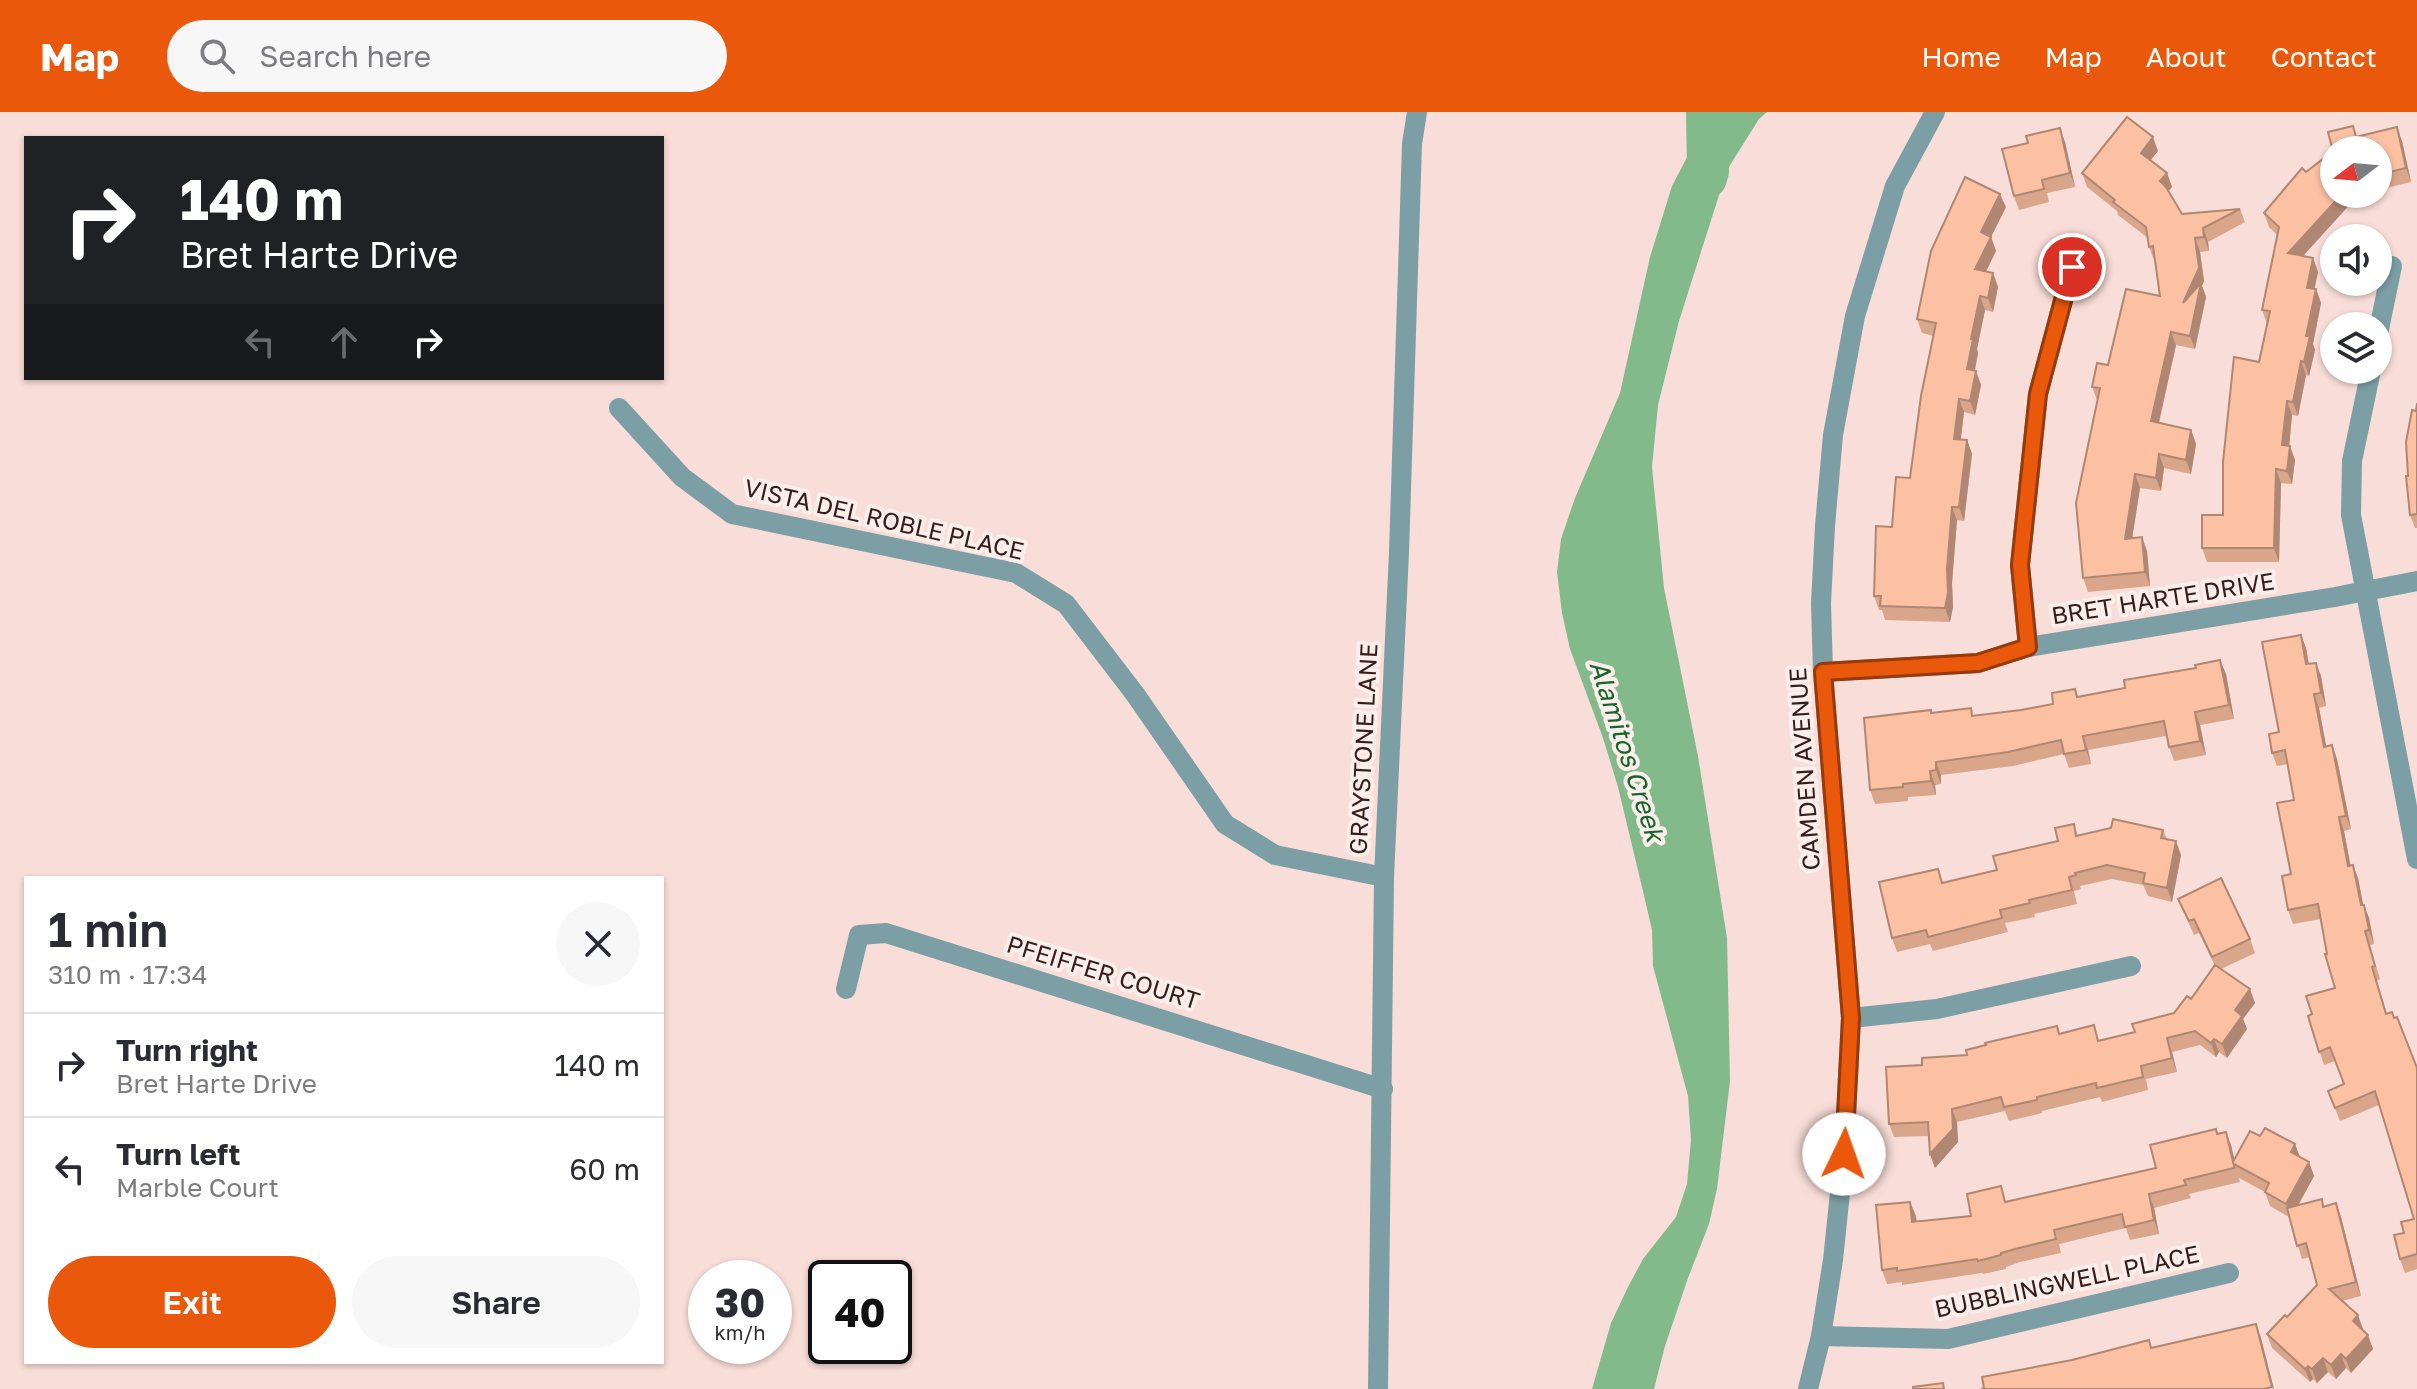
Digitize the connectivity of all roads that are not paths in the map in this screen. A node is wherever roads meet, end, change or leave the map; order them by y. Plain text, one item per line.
1 (1417, 112) edge
2 (1935, 112) edge
3 (2072, 267) dead end
4 (2368, 384) edge
5 (619, 408) dead end
6 (2417, 581) edge
7 (2364, 591) junction
8 (2028, 647) junction
9 (1823, 672) junction
10 (2417, 859) edge
11 (1384, 877) junction
12 (2131, 966) dead end
13 (846, 989) dead end
14 (1851, 1018) junction
15 (1383, 1089) junction
16 (2229, 1273) dead end
17 (1821, 1336) junction
18 (1378, 1389) edge
19 (1808, 1389) edge

1 - 11 street, GRAYSTONE LANE
2 - 9 street, CAMDEN AVENUE
3 - 8 street
4 - 7 street
5 - 11 street, VISTA DEL ROBLE PLACE
6 - 7 street, BRET HARTE DRIVE
7 - 8 street, BRET HARTE DRIVE
7 - 10 street
8 - 9 street, BRET HARTE DRIVE
9 - 14 street, CAMDEN AVENUE
11 - 15 street, GRAYSTONE LANE
12 - 14 street
13 - 15 street, PFEIFFER COURT
14 - 17 street, CAMDEN AVENUE
15 - 18 street, GRAYSTONE LANE
16 - 17 street, BUBBLINGWELL PLACE
17 - 19 street, CAMDEN AVENUE

